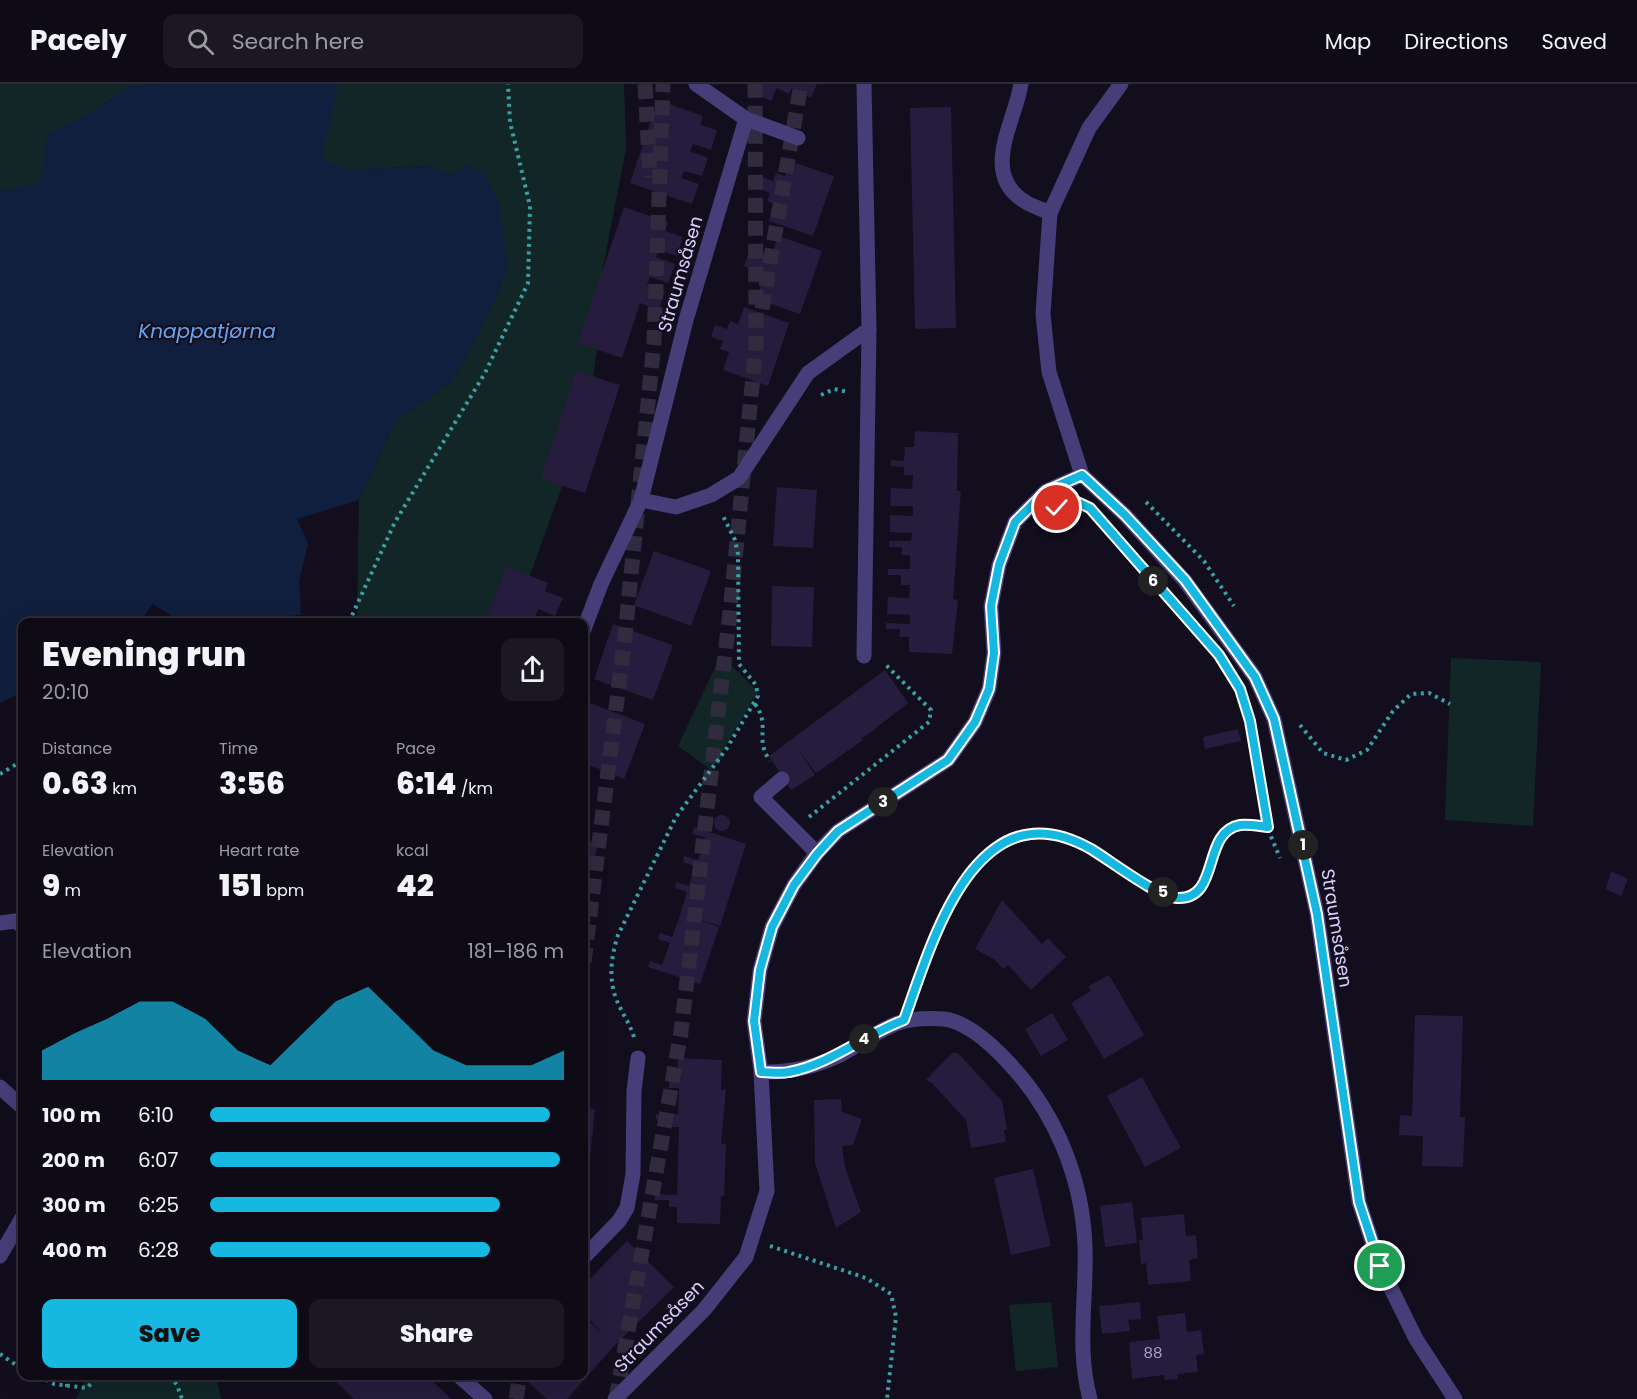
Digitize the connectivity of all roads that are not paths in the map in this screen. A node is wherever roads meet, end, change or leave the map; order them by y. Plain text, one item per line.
1 (696, 84) edge
2 (864, 84) edge
3 (1021, 84) edge
4 (1121, 84) edge
5 (746, 119) junction
6 (798, 138) dead end
7 (1050, 213) junction
8 (868, 329) junction
9 (1082, 475) junction
10 (641, 500) junction
11 (588, 618) edge
12 (864, 656) road end
13 (778, 773) road end
14 (817, 854) junction
15 (0, 923) edge
16 (18, 923) edge
17 (638, 1058) road end
18 (761, 1072) junction
19 (0, 1087) edge
20 (18, 1103) edge
21 (18, 1225) edge
22 (588, 1253) edge
23 (0, 1256) edge
24 (466, 1380) edge
25 (485, 1399) edge
26 (615, 1399) edge
27 (1090, 1399) edge
28 (1455, 1399) edge

1 - 5 street
2 - 8 street
3 - 7 street
4 - 7 street
5 - 6 street
5 - 10 street, Straumsåsen
7 - 9 street, Straumsåsen
8 - 10 street
8 - 12 street
9 - 14 street, Straumsåsen
9 - 28 street, Straumsåsen
10 - 11 street, Straumsåsen
13 - 14 street
14 - 18 street, Straumsåsen
15 - 16 street
17 - 22 street
18 - 26 street, Straumsåsen
18 - 27 street
19 - 20 street
21 - 23 street
24 - 25 street

